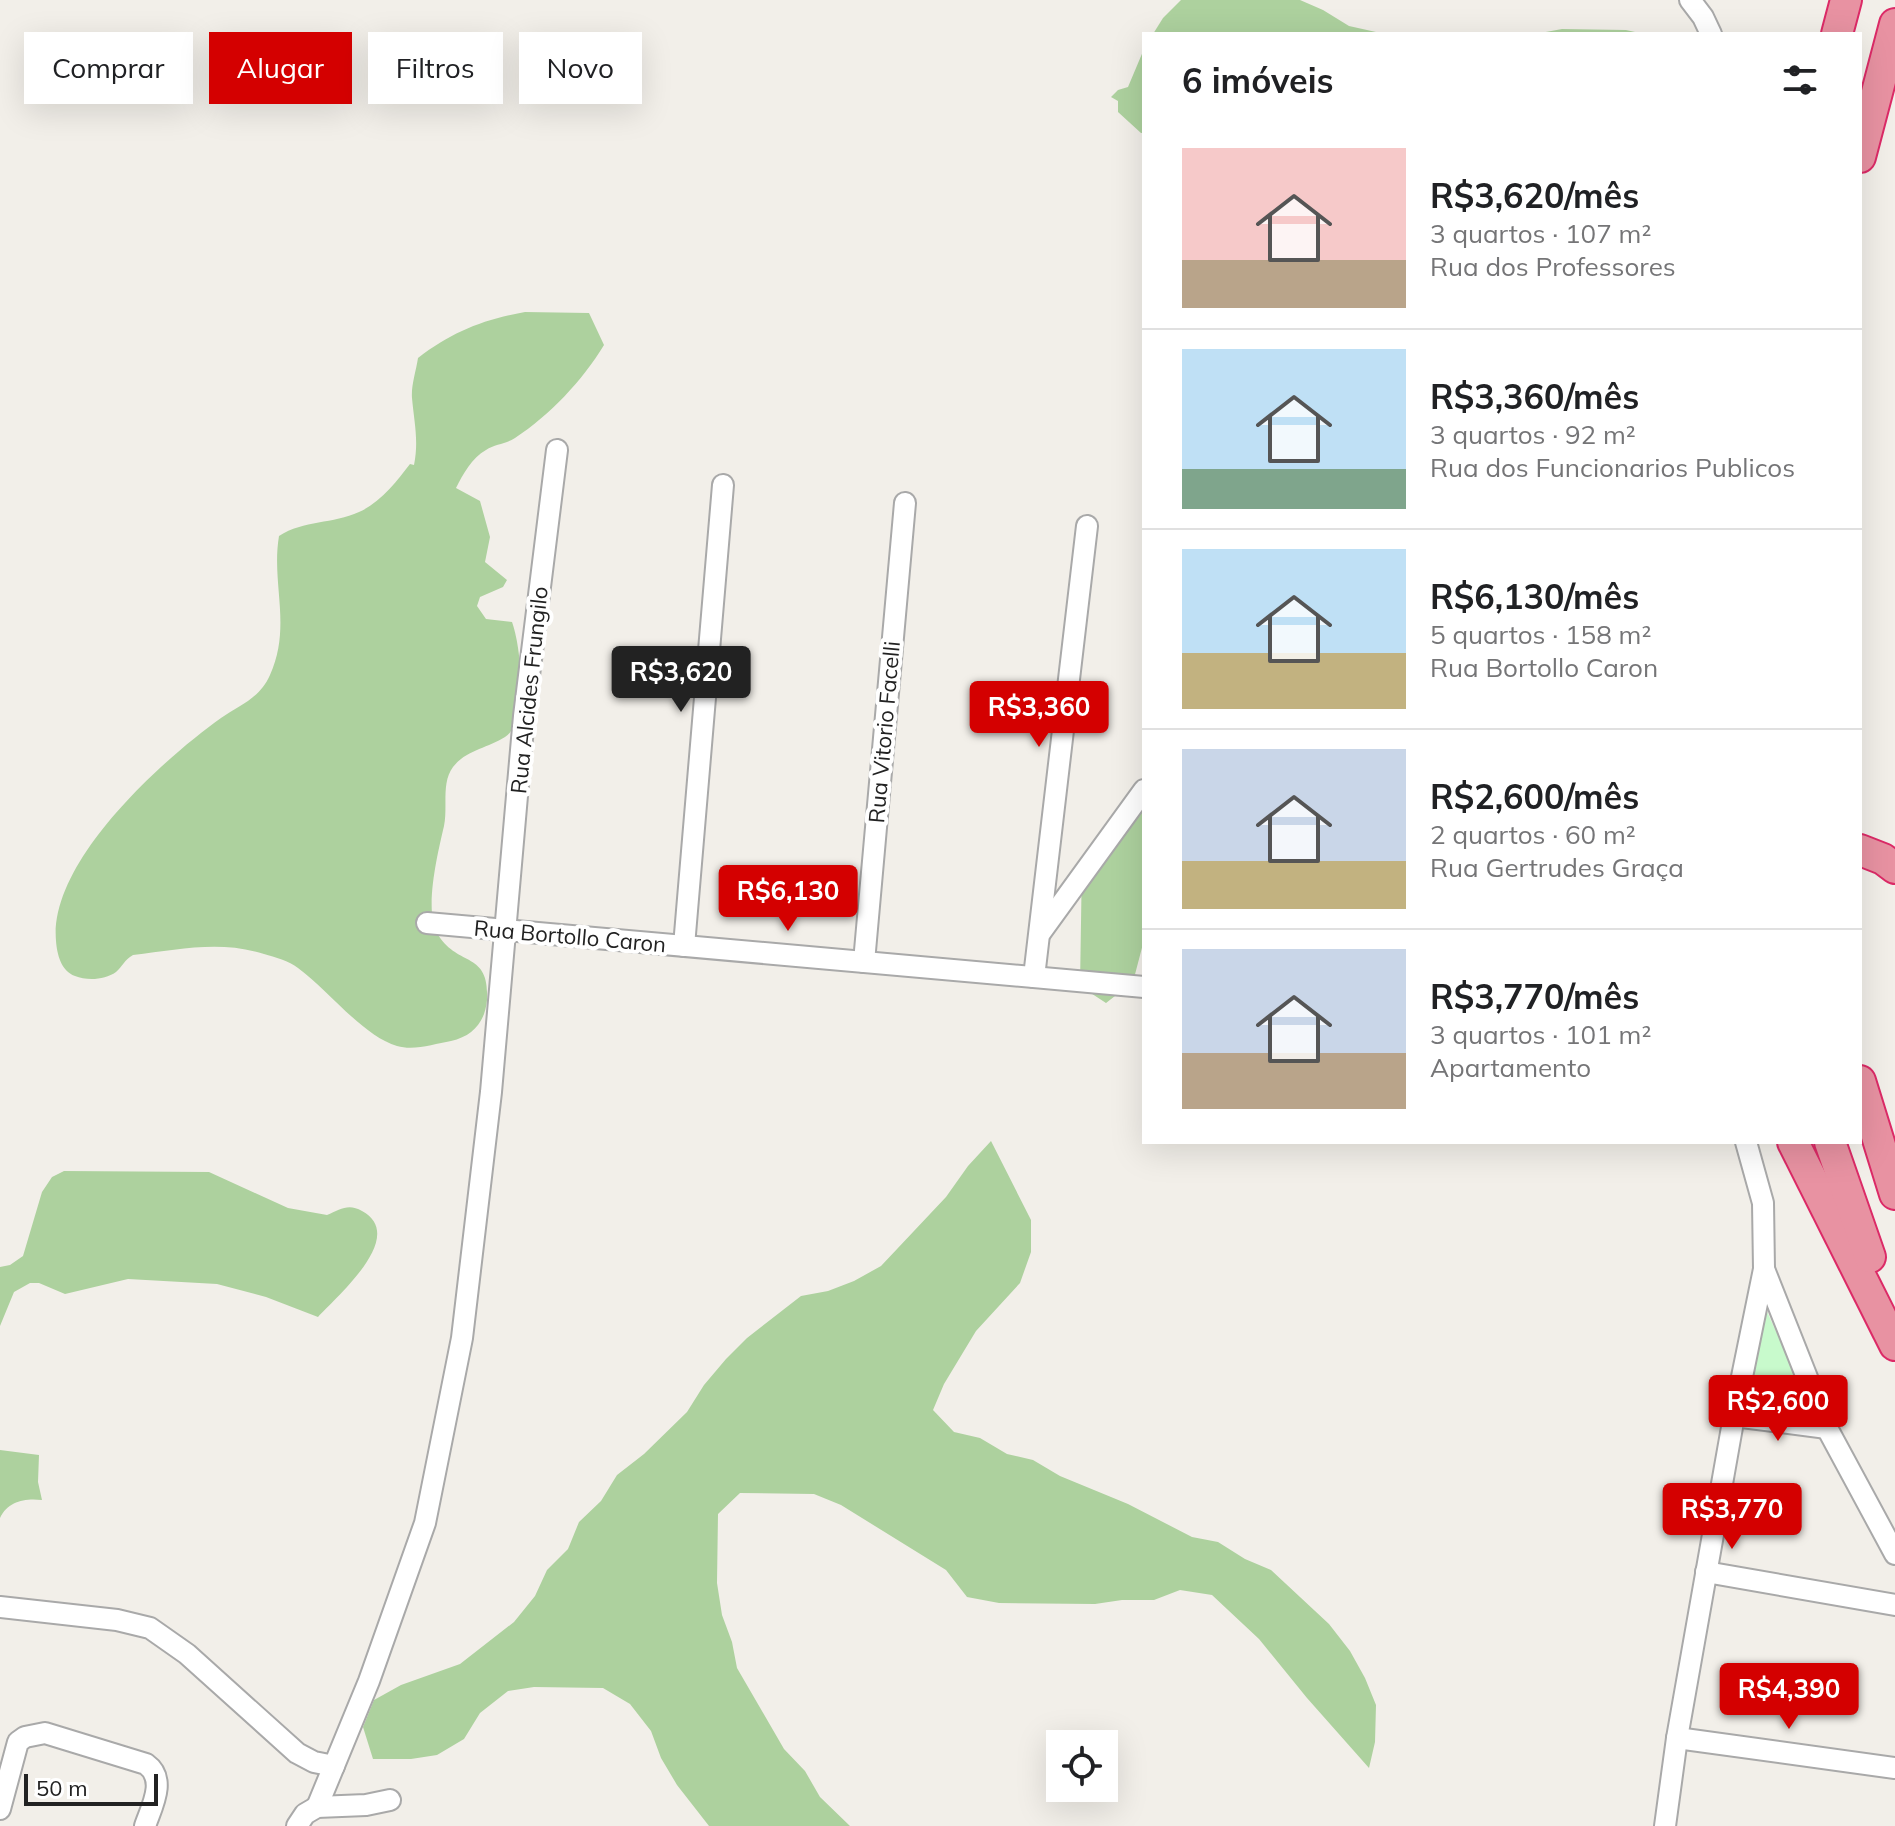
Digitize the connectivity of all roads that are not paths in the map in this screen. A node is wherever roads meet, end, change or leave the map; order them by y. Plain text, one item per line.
1 (1690, 0) edge
2 (1846, 0) edge
3 (1895, 24) edge
4 (1710, 32) edge
5 (1838, 32) edge
6 (1862, 149) edge
7 (557, 450) dead end
8 (723, 485) dead end
9 (905, 503) dead end
10 (1087, 526) dead end
11 (1142, 793) edge
12 (1862, 851) edge
13 (1895, 868) edge
14 (427, 923) dead end
15 (506, 930) junction
16 (1039, 935) junction
17 (684, 946) junction
18 (864, 962) junction
19 (1034, 977) junction
20 (1142, 987) edge
21 (1862, 1087) edge
22 (1747, 1144) edge
23 (1794, 1144) edge
24 (1831, 1144) edge
25 (1895, 1194) edge
26 (1764, 1269) junction
27 (1895, 1330) edge
28 (1895, 1345) edge
29 (1734, 1416) junction
30 (1827, 1428) junction
31 (1895, 1554) edge
32 (1706, 1572) junction
33 (1895, 1605) edge
34 (0, 1607) edge
35 (1677, 1738) junction
36 (334, 1766) junction
37 (1895, 1768) edge
38 (390, 1800) dead end
39 (317, 1807) junction
40 (0, 1809) edge
41 (145, 1826) edge
42 (297, 1826) edge
43 (1665, 1826) edge

1 - 4 street
2 - 5 highway
3 - 6 highway
7 - 15 street, Rua Alcides Frungilo
8 - 17 street
9 - 18 street, Rua Vitorio Facelli
10 - 16 street
11 - 16 street
12 - 13 highway
14 - 15 street, Rua Bortollo Caron
15 - 17 street, Rua Bortollo Caron
15 - 36 street, Rua Alcides Frungilo
16 - 19 street
17 - 18 street, Rua Bortollo Caron
18 - 19 street, Rua Bortollo Caron
19 - 20 street, Rua Bortollo Caron
21 - 25 highway
22 - 26 street
23 - 28 highway
24 - 27 highway
26 - 29 street
26 - 30 street
29 - 30 street
29 - 32 street
30 - 31 street
32 - 33 street
32 - 35 street
34 - 36 street
35 - 37 street
35 - 43 street
36 - 39 street, Rua Alcides Frungilo
38 - 39 street
39 - 42 street
40 - 41 street

